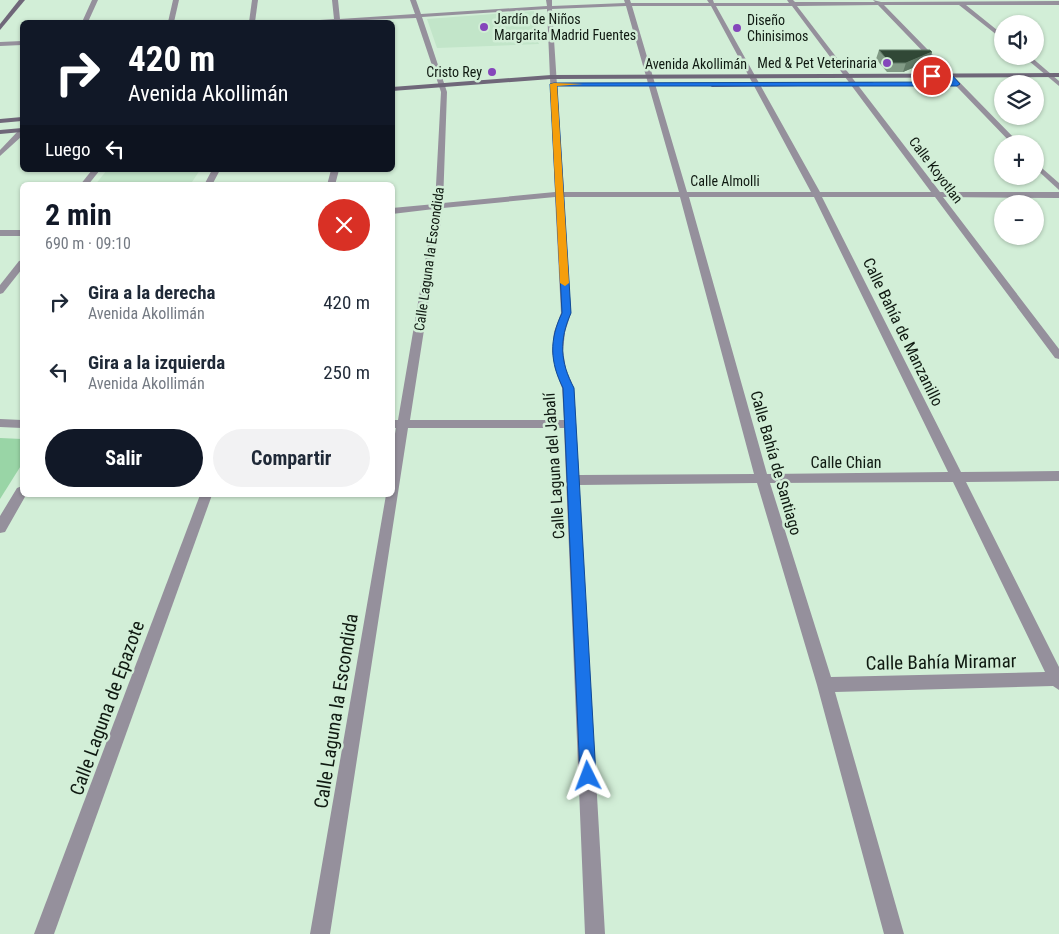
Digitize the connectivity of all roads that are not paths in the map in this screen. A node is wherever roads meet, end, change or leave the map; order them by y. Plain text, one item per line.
1 (22, 0) edge
2 (95, 0) edge
3 (176, 0) edge
4 (255, 0) edge
5 (335, 0) edge
6 (413, 0) edge
7 (959, 1) edge
8 (628, 2) edge
9 (711, 2) edge
10 (792, 2) edge
11 (878, 2) edge
12 (1042, 2) edge
13 (549, 3) edge
14 (1059, 4) edge
15 (1052, 8) dead end
16 (418, 16) junction
17 (86, 20) edge
18 (171, 20) edge
19 (252, 20) edge
20 (337, 20) edge
21 (364, 20) edge
22 (0, 28) edge
23 (994, 30) edge
24 (20, 43) edge
25 (0, 44) edge
26 (1037, 65) edge
27 (1049, 75) junction
28 (1059, 75) edge
29 (847, 76) junction
30 (949, 76) junction
31 (552, 80) junction
32 (651, 80) junction
33 (756, 81) junction
34 (854, 84) junction
35 (882, 84) dead end
36 (948, 84) dead end
37 (957, 84) junction
38 (966, 84) dead end
39 (1044, 84) edge
40 (1059, 84) edge
41 (443, 88) junction
42 (395, 89) edge
43 (395, 96) edge
44 (20, 119) edge
45 (0, 121) edge
46 (20, 131) edge
47 (0, 132) edge
48 (20, 133) edge
49 (1007, 135) edge
50 (0, 154) edge
51 (94, 172) edge
52 (1044, 173) edge
53 (86, 182) edge
54 (1059, 188) edge
55 (559, 194) junction
56 (684, 194) junction
57 (817, 195) junction
58 (937, 195) junction
59 (1059, 195) edge
60 (439, 206) junction
61 (395, 211) edge
62 (0, 233) edge
63 (20, 233) edge
64 (20, 266) edge
65 (0, 291) edge
66 (1059, 356) edge
67 (0, 424) edge
68 (20, 424) edge
69 (398, 424) edge
70 (569, 424) junction
71 (395, 458) edge
72 (1059, 476) edge
73 (957, 477) junction
74 (762, 478) junction
75 (573, 480) junction
76 (20, 494) edge
77 (205, 497) edge
78 (392, 497) edge
79 (0, 528) edge
80 (1058, 681) edge
81 (825, 685) junction
82 (44, 934) edge
83 (320, 934) edge
84 (595, 934) edge
85 (894, 934) edge

1 - 22 street
2 - 17 street
3 - 18 street
4 - 19 street
5 - 20 street
6 - 16 street, Calle Laguna la Escondida
7 - 11 street
7 - 12 street
7 - 23 street
8 - 9 street
8 - 13 street
8 - 32 street, Calle Bahía de Santiago
9 - 10 street
9 - 33 street, Calle Bahía de Manzanillo
10 - 11 street
10 - 29 street, Calle Koyotlan
11 - 30 street
12 - 14 street
12 - 15 street
13 - 16 street
13 - 31 street, Calle Laguna del Jabalí
16 - 21 street
16 - 41 street, Calle Laguna la Escondida
24 - 25 street
26 - 27 street
27 - 28 street, Avenida Akollimán
27 - 30 street, Avenida Akollimán
27 - 40 street
29 - 30 street, Avenida Akollimán
29 - 33 street, Avenida Akollimán
29 - 34 street, Calle Koyotlan
30 - 37 street
31 - 32 street, Avenida Akollimán
31 - 41 street, Avenida Akollimán
31 - 55 street, Calle Laguna del Jabalí
32 - 33 street, Avenida Akollimán
32 - 56 street, Calle Bahía de Santiago
33 - 34 street, Avenida Akollimán
33 - 57 street, Calle Bahía de Manzanillo
34 - 35 street, Avenida Akollimán
34 - 58 street, Calle Koyotlan
36 - 37 street
37 - 38 street
37 - 49 street
39 - 40 street
41 - 42 street, Avenida Akollimán
41 - 43 street, Avenida Akollimán
41 - 60 street, Calle Laguna la Escondida
44 - 45 street
46 - 47 street
48 - 50 street
51 - 53 street
52 - 54 street
55 - 56 street, Calle Almolli
55 - 60 street, Calle Almolli
55 - 70 street, Calle Laguna del Jabalí
56 - 57 street, Calle Almolli
56 - 74 street, Calle Bahía de Santiago
57 - 58 street, Calle Almolli
57 - 73 street, Calle Bahía de Manzanillo
58 - 59 street, Calle Almolli
58 - 66 street, Calle Koyotlan
60 - 61 street, Calle Almolli
60 - 69 street, Calle Laguna la Escondida
62 - 63 street
64 - 65 street
67 - 68 street
69 - 70 street
69 - 71 street, Calle Laguna la Escondida
70 - 75 street, Calle Laguna del Jabalí
72 - 73 street, Calle Chian
73 - 74 street, Calle Chian
73 - 80 street, Calle Bahía de Manzanillo
74 - 75 street, Calle Chian
74 - 81 street, Calle Bahía de Santiago
75 - 84 street, Calle Laguna del Jabalí
76 - 79 street
77 - 82 street, Calle Laguna de Epazote
78 - 83 street, Calle Laguna la Escondida
80 - 81 street, Calle Bahía Miramar
81 - 85 street, Calle Bahía de Santiago

